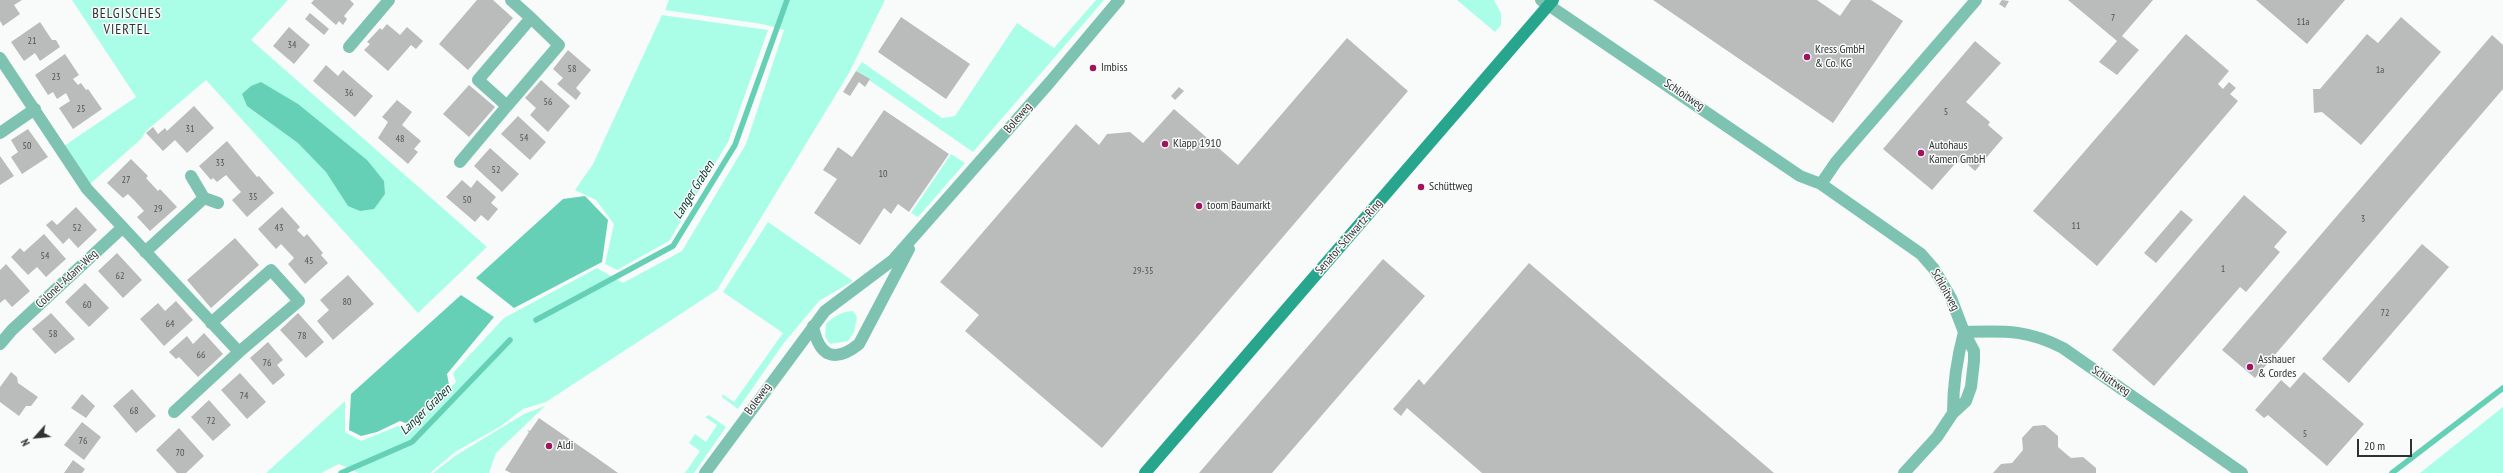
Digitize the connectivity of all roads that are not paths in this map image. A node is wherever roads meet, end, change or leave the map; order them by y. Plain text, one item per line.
1 (389, 0) edge
2 (511, 0) edge
3 (1119, 0) edge
4 (1976, 0) edge
5 (1548, 2) edge
6 (530, 18) junction
7 (349, 46) dead end
8 (0, 58) edge
9 (507, 106) junction
10 (34, 109) junction
11 (0, 132) edge
12 (460, 162) dead end
13 (191, 176) dead end
14 (1821, 184) junction
15 (204, 198) junction
16 (218, 203) dead end
17 (122, 228) junction
18 (916, 235) junction
19 (145, 252) junction
20 (212, 323) junction
21 (813, 326) junction
22 (1964, 332) junction
23 (0, 344) edge
24 (239, 352) junction
25 (174, 412) dead end
26 (1953, 413) junction
27 (705, 473) edge
28 (1145, 473) edge
29 (1904, 473) edge
30 (2242, 473) edge

1 - 7 street
2 - 6 street
3 - 18 street, Boleweg
4 - 14 street
5 - 14 street, Schloitweg
5 - 28 main road, Senator-Schwartz-Ring
6 - 9 street
6 - 9 street
8 - 10 street
9 - 12 street
10 - 11 street
10 - 17 street
13 - 15 street
14 - 22 street, Schloitweg
15 - 16 street
15 - 19 street
17 - 19 street
17 - 23 street, Colonel-Adam-Weg
18 - 21 street, Boleweg
18 - 21 street, Boleweg
19 - 20 street
20 - 24 street
20 - 24 street
21 - 27 street, Boleweg
22 - 26 street
22 - 26 street, Schloitweg
22 - 30 street, Schüttweg
24 - 25 street
26 - 29 street, Schloitweg

